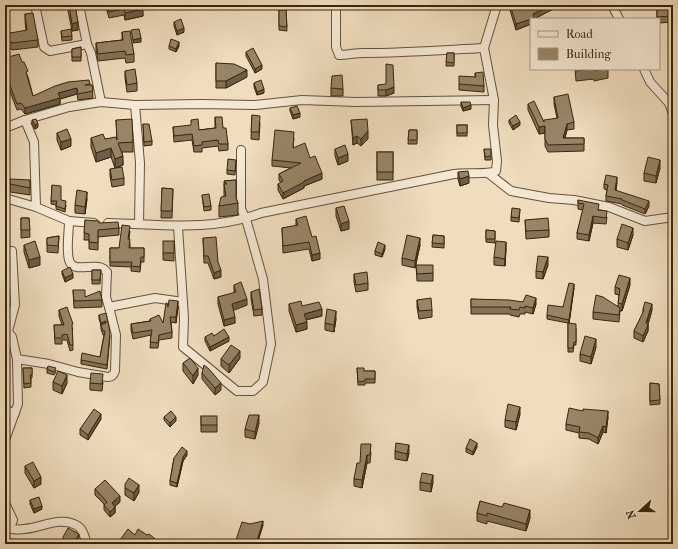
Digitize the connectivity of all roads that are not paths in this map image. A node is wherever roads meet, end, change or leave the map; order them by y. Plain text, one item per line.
1 (35, 5) edge
2 (80, 5) edge
3 (336, 5) edge
4 (497, 5) edge
5 (612, 5) edge
6 (618, 18) edge
7 (88, 44) junction
8 (484, 48) junction
9 (644, 70) edge
10 (494, 100) junction
11 (102, 102) junction
12 (135, 105) junction
13 (673, 114) edge
14 (25, 120) junction
15 (5, 128) edge
16 (242, 150) dead end
17 (488, 173) junction
18 (5, 198) edge
19 (36, 207) junction
20 (673, 216) edge
21 (246, 219) junction
22 (69, 221) junction
23 (139, 224) junction
24 (178, 226) junction
25 (12, 251) dead end
26 (183, 302) junction
27 (109, 306) junction
28 (7, 329) edge
29 (17, 359) junction
30 (5, 410) edge
31 (15, 413) junction
32 (5, 440) edge
33 (5, 502) edge
34 (7, 531) edge
35 (87, 544) edge

1 - 7 street
2 - 7 street
3 - 8 street
4 - 8 street
5 - 6 street
7 - 11 street
8 - 10 street
9 - 13 street
10 - 12 street
10 - 17 street
11 - 12 street
11 - 14 street
12 - 23 street
14 - 15 street
14 - 19 street
16 - 21 street
17 - 20 street
17 - 21 street
18 - 19 street
19 - 22 street
21 - 24 street
21 - 26 street
22 - 23 street
22 - 27 street
23 - 24 street
24 - 26 street
25 - 28 street
26 - 27 street
27 - 29 street
28 - 29 street
29 - 31 street
30 - 31 street
31 - 32 street
33 - 34 street
34 - 35 street

